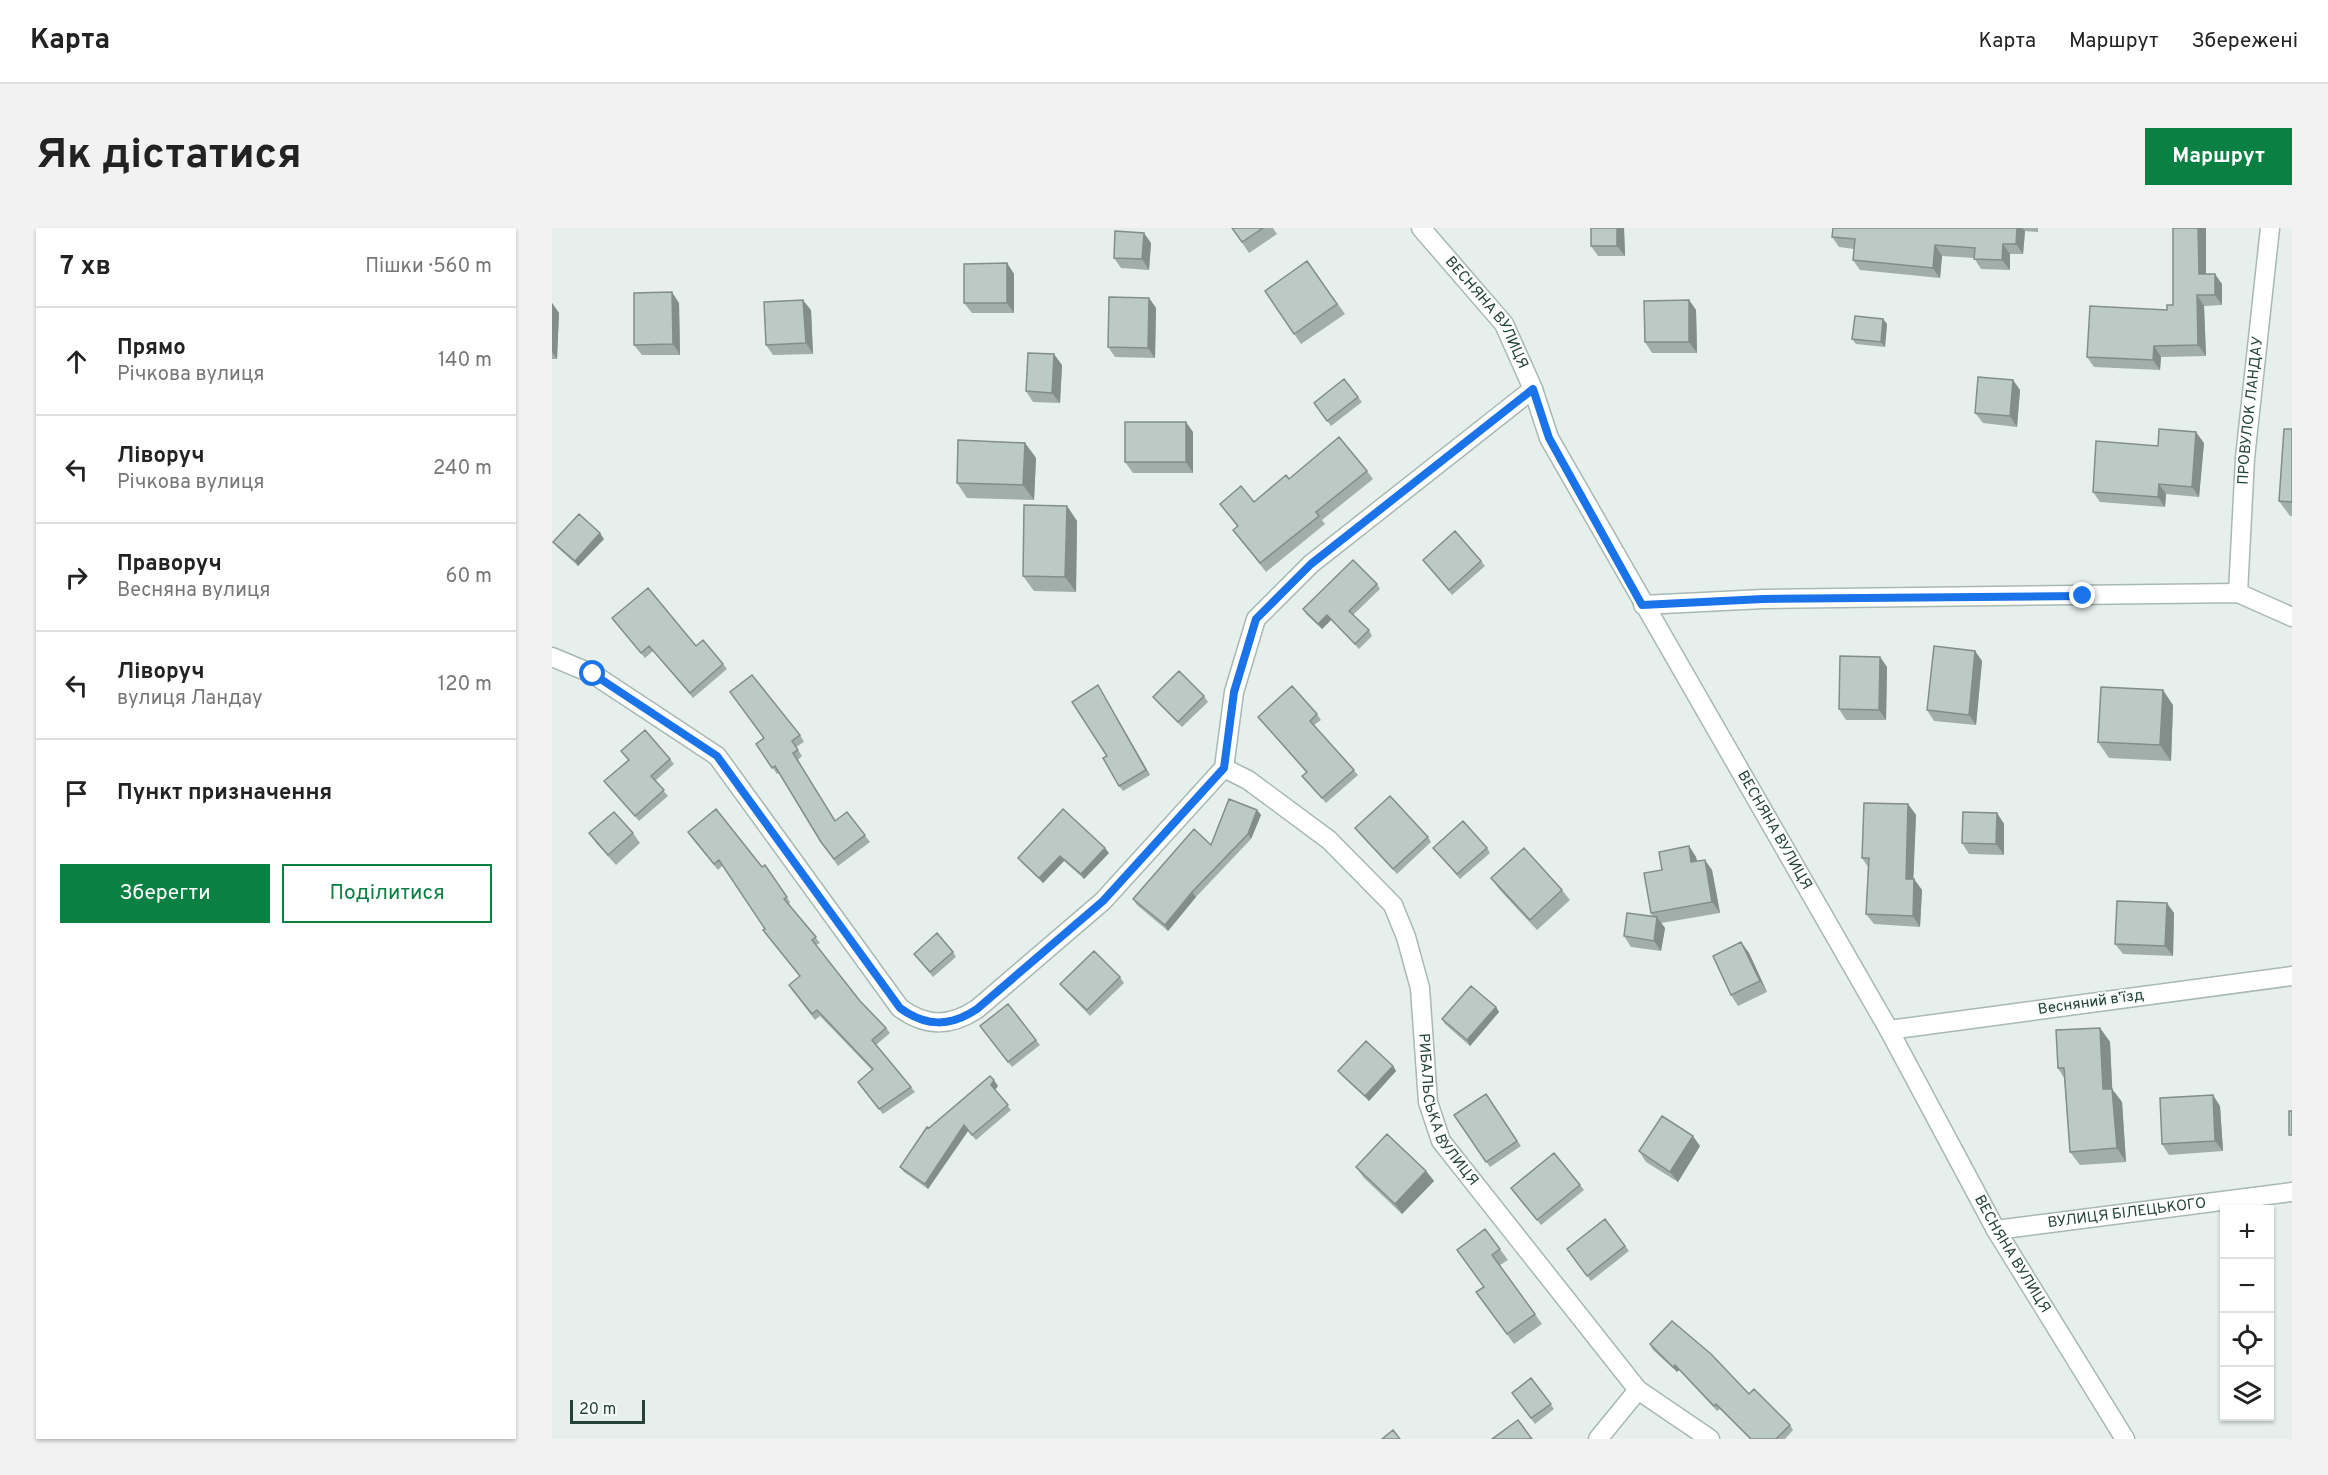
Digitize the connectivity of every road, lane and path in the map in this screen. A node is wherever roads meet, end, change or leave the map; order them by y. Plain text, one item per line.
1 (1421, 228) edge
2 (2271, 228) edge
3 (1533, 389) junction
4 (2238, 593) junction
5 (1642, 605) junction
6 (2292, 617) edge
7 (552, 657) edge
8 (1224, 768) junction
9 (2292, 976) edge
10 (1889, 1030) junction
11 (2292, 1192) edge
12 (1996, 1230) junction
13 (1638, 1390) junction
14 (1598, 1439) edge
15 (1710, 1439) edge
16 (2125, 1439) edge

1 - 3 street, ВЕСНЯНА ВУЛИЦЯ
2 - 4 street, ПРОВУЛОК ЛАНДАУ
3 - 5 street, ВЕСНЯНА ВУЛИЦЯ
3 - 8 street
4 - 5 street
4 - 6 street
5 - 10 street, ВЕСНЯНА ВУЛИЦЯ
7 - 8 street
8 - 13 street, РИБАЛЬСЬКА ВУЛИЦЯ
9 - 10 street, Весняний вʼїзд
10 - 12 street, ВЕСНЯНА ВУЛИЦЯ
11 - 12 street, ВУЛИЦЯ БІЛЕЦЬКОГО
12 - 16 street, ВЕСНЯНА ВУЛИЦЯ
13 - 14 street
13 - 15 street, РИБАЛЬСЬКА ВУЛИЦЯ

